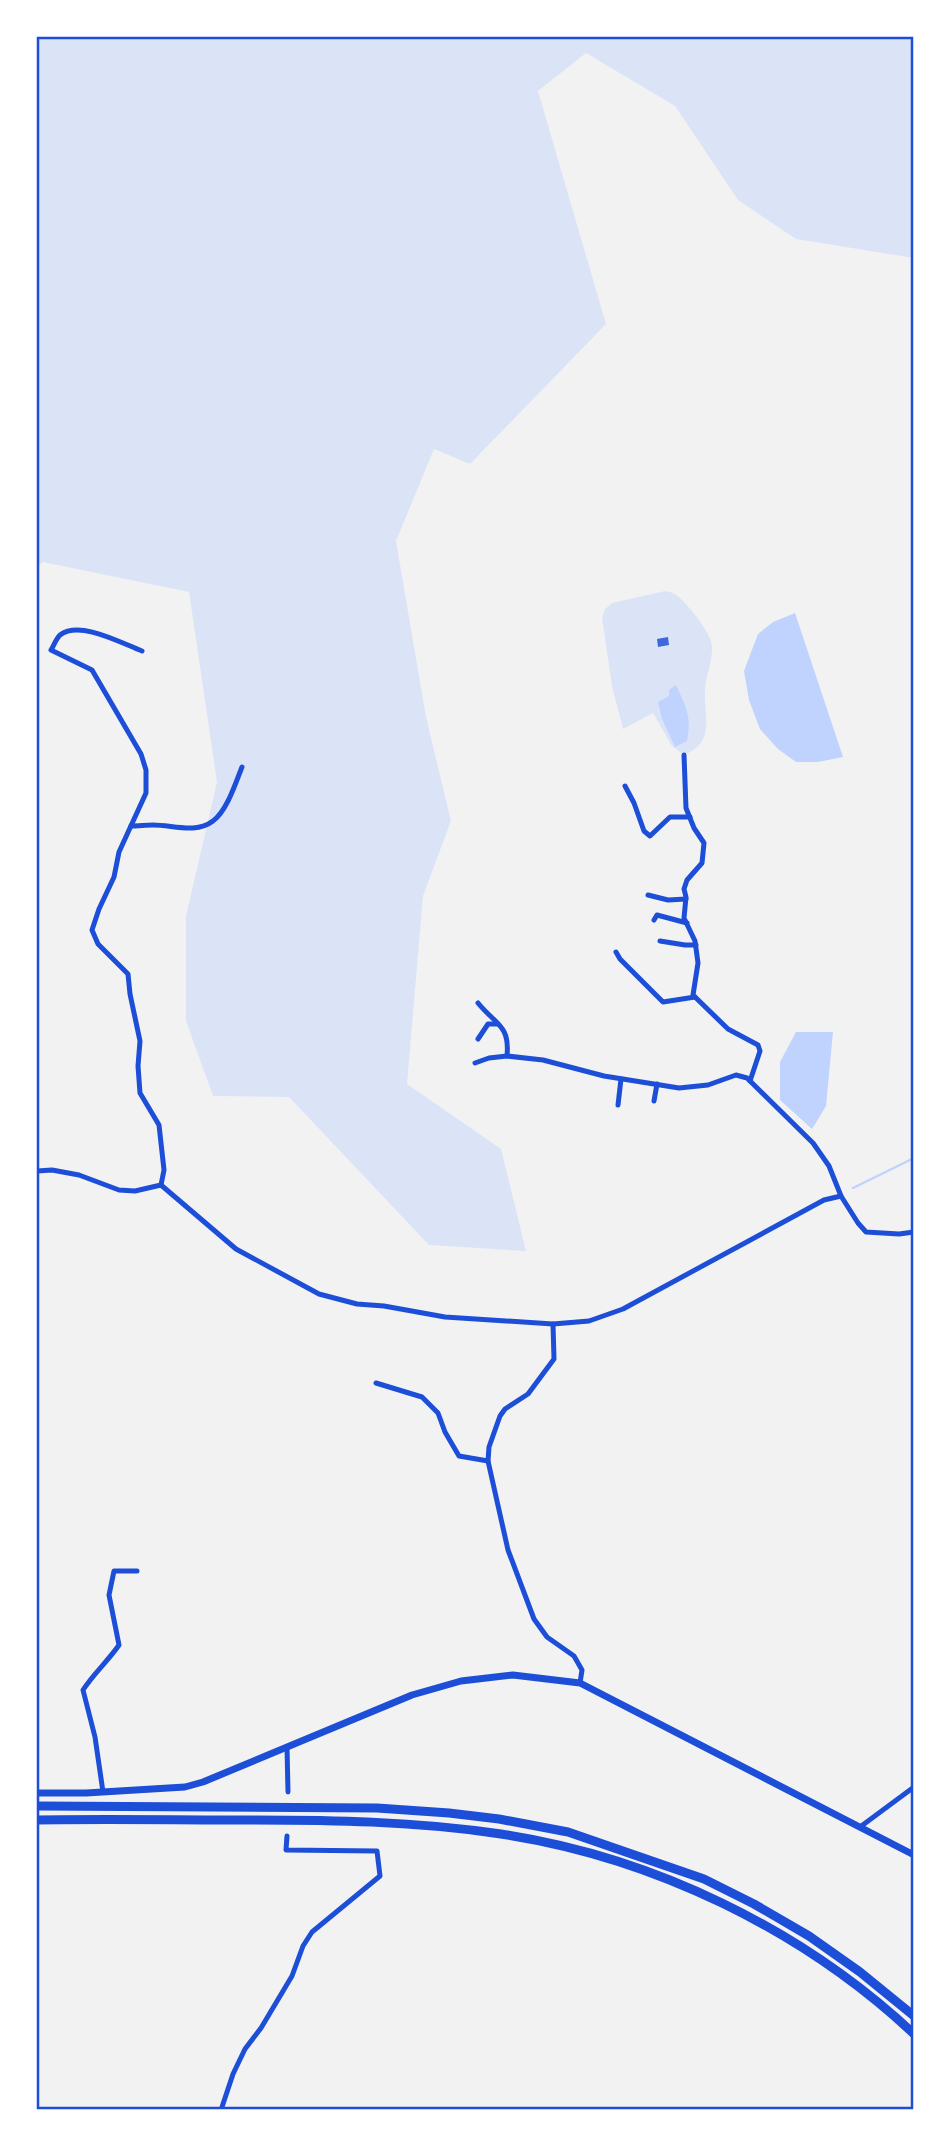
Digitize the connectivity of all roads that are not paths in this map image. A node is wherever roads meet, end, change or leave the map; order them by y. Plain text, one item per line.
1 (142, 651) dead end
2 (684, 755) dead end
3 (242, 767) dead end
4 (625, 786) dead end
5 (690, 817) junction
6 (131, 826) junction
7 (648, 895) dead end
8 (686, 899) junction
9 (654, 920) dead end
10 (687, 923) junction
11 (660, 941) dead end
12 (695, 945) junction
13 (616, 952) dead end
14 (695, 997) junction
15 (478, 1003) dead end
16 (498, 1024) junction
17 (478, 1039) dead end
18 (507, 1056) junction
19 (475, 1063) dead end
20 (621, 1079) junction
21 (750, 1081) junction
22 (657, 1084) junction
23 (654, 1101) dead end
24 (618, 1105) dead end
25 (37, 1171) edge
26 (161, 1185) junction
27 (841, 1196) junction
28 (914, 1232) edge
29 (553, 1324) junction
30 (376, 1382) dead end
31 (488, 1461) junction
32 (137, 1571) dead end
33 (580, 1683) junction
34 (287, 1747) junction
35 (914, 1787) edge
36 (103, 1792) junction
37 (288, 1792) dead end
38 (37, 1793) edge
39 (37, 1806) edge
40 (37, 1820) edge
41 (860, 1826) junction
42 (287, 1836) dead end
43 (914, 1855) edge
44 (914, 2015) edge
45 (914, 2034) edge
46 (221, 2110) edge

1 - 6 street
2 - 5 street
3 - 6 street
4 - 5 street
5 - 8 street
6 - 26 street
7 - 8 street
8 - 10 street
9 - 10 street
10 - 12 street
11 - 12 street
12 - 14 street
13 - 14 street
14 - 21 street
15 - 16 street
16 - 17 street
16 - 18 street
18 - 19 street
18 - 20 street
20 - 22 street
20 - 24 street
21 - 22 street
21 - 27 street
22 - 23 street
25 - 26 street
26 - 29 street
27 - 28 street
27 - 29 street
29 - 31 street
30 - 31 street
31 - 33 street
32 - 36 street
33 - 34 main road
33 - 41 main road
34 - 36 main road
34 - 37 street
35 - 41 street
36 - 38 main road
39 - 44 highway
40 - 45 highway
41 - 43 main road
42 - 46 street

